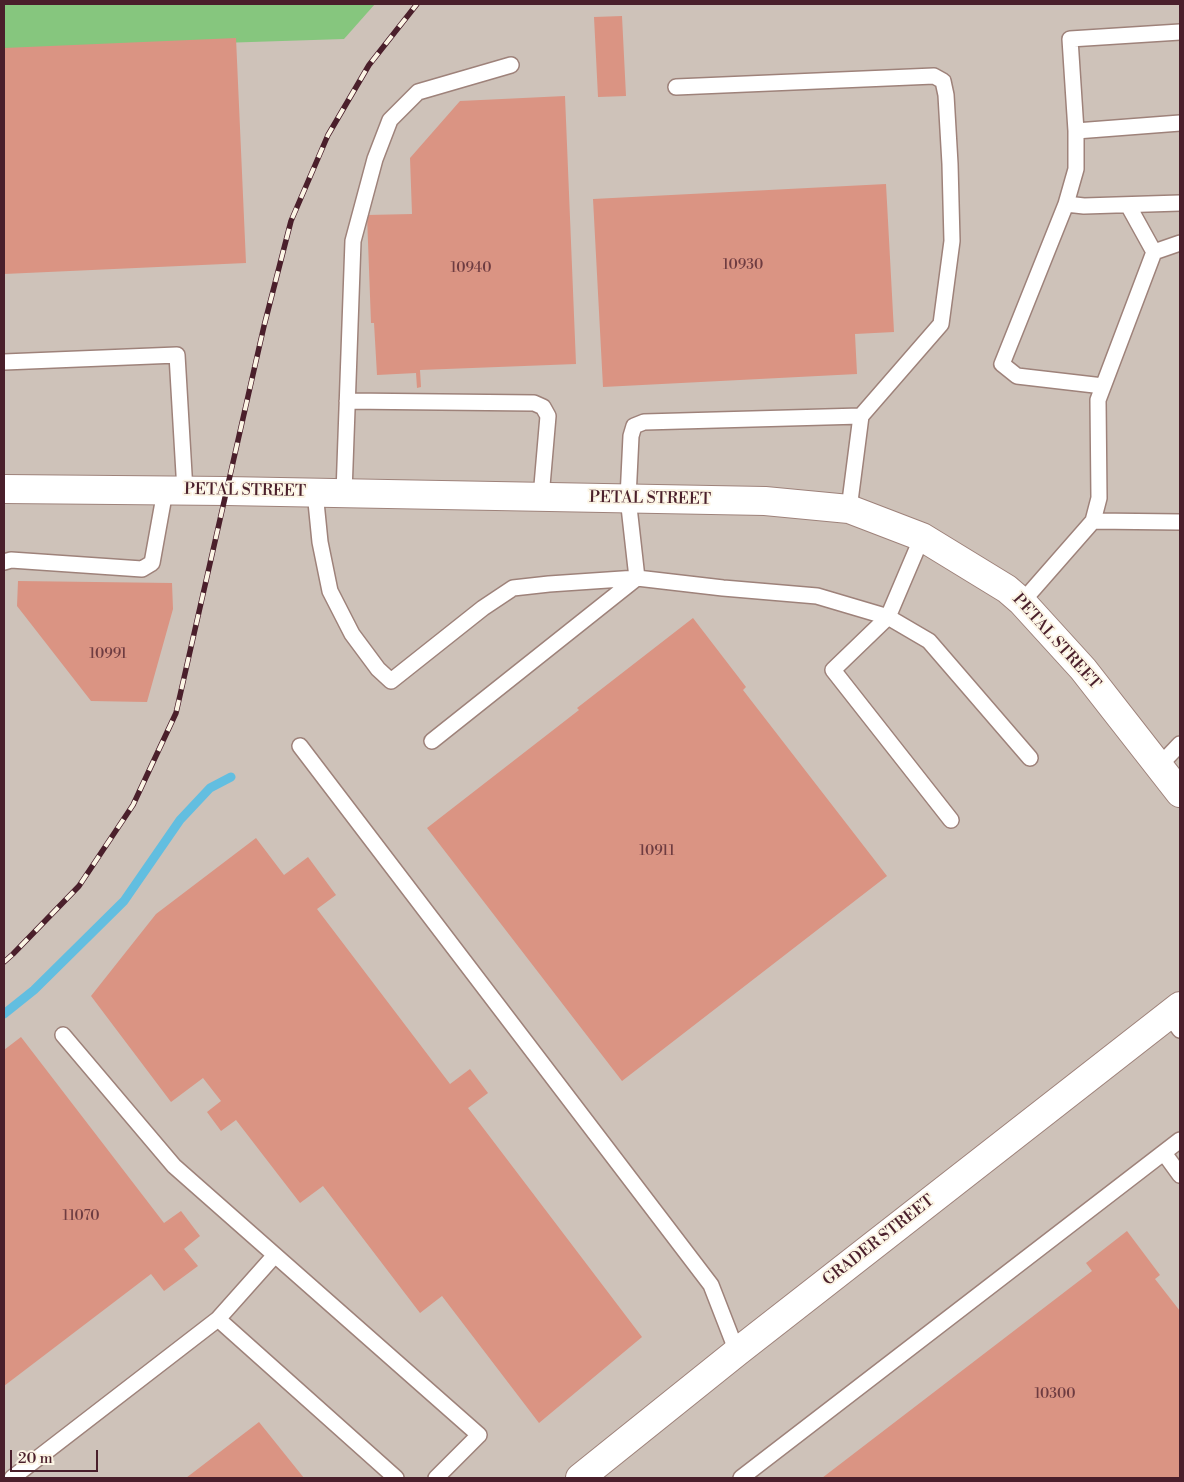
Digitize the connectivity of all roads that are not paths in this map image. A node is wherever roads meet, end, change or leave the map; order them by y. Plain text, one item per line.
1 (1180, 32) edge
2 (511, 65) dead end
3 (676, 87) dead end
4 (1180, 124) edge
5 (1076, 131) junction
6 (1180, 203) edge
7 (1066, 204) junction
8 (1128, 204) junction
9 (1180, 243) edge
10 (1154, 252) junction
11 (4, 362) edge
12 (1103, 386) junction
13 (347, 401) junction
14 (861, 416) junction
15 (4, 489) edge
16 (175, 490) junction
17 (315, 492) junction
18 (344, 493) junction
19 (541, 497) junction
20 (628, 498) junction
21 (849, 509) junction
22 (1093, 521) junction
23 (1180, 522) edge
24 (922, 537) junction
25 (4, 562) edge
26 (637, 578) junction
27 (1022, 602) junction
28 (888, 617) junction
29 (432, 740) dead end
30 (1180, 744) edge
31 (300, 746) dead end
32 (1030, 758) dead end
33 (1159, 766) junction
34 (1180, 793) edge
35 (951, 820) dead end
36 (1176, 1017) edge
37 (63, 1035) dead end
38 (1180, 1140) edge
39 (1164, 1153) junction
40 (1180, 1175) edge
41 (275, 1255) junction
42 (218, 1319) junction
43 (737, 1352) junction
44 (12, 1478) edge
45 (396, 1478) edge
46 (436, 1478) edge
47 (580, 1478) edge
48 (741, 1478) edge

1 - 5 lane
2 - 13 lane
3 - 14 lane
4 - 5 lane
5 - 7 lane
6 - 8 lane
7 - 8 lane
7 - 12 lane
8 - 10 lane
9 - 10 lane
10 - 12 lane
11 - 16 lane
12 - 22 lane
13 - 18 lane
13 - 19 lane
14 - 20 lane
14 - 21 lane
15 - 16 street, PETAL STREET
16 - 17 street, PETAL STREET
16 - 25 lane
17 - 18 street, PETAL STREET
17 - 26 lane
18 - 19 street, PETAL STREET
19 - 20 street, PETAL STREET
20 - 21 street, PETAL STREET
20 - 26 lane
21 - 24 street, PETAL STREET
22 - 23 lane
22 - 27 lane
24 - 27 street, PETAL STREET
24 - 28 lane
26 - 28 lane
26 - 29 lane
27 - 33 street, PETAL STREET
28 - 32 lane
28 - 35 lane
30 - 33 lane
31 - 43 lane
33 - 34 street, PETAL STREET
36 - 43 street, GRADER STREET
37 - 41 lane
38 - 39 lane
39 - 40 lane
39 - 48 lane
41 - 42 lane
41 - 46 lane
42 - 44 lane
42 - 45 lane
43 - 47 street, GRADER STREET

